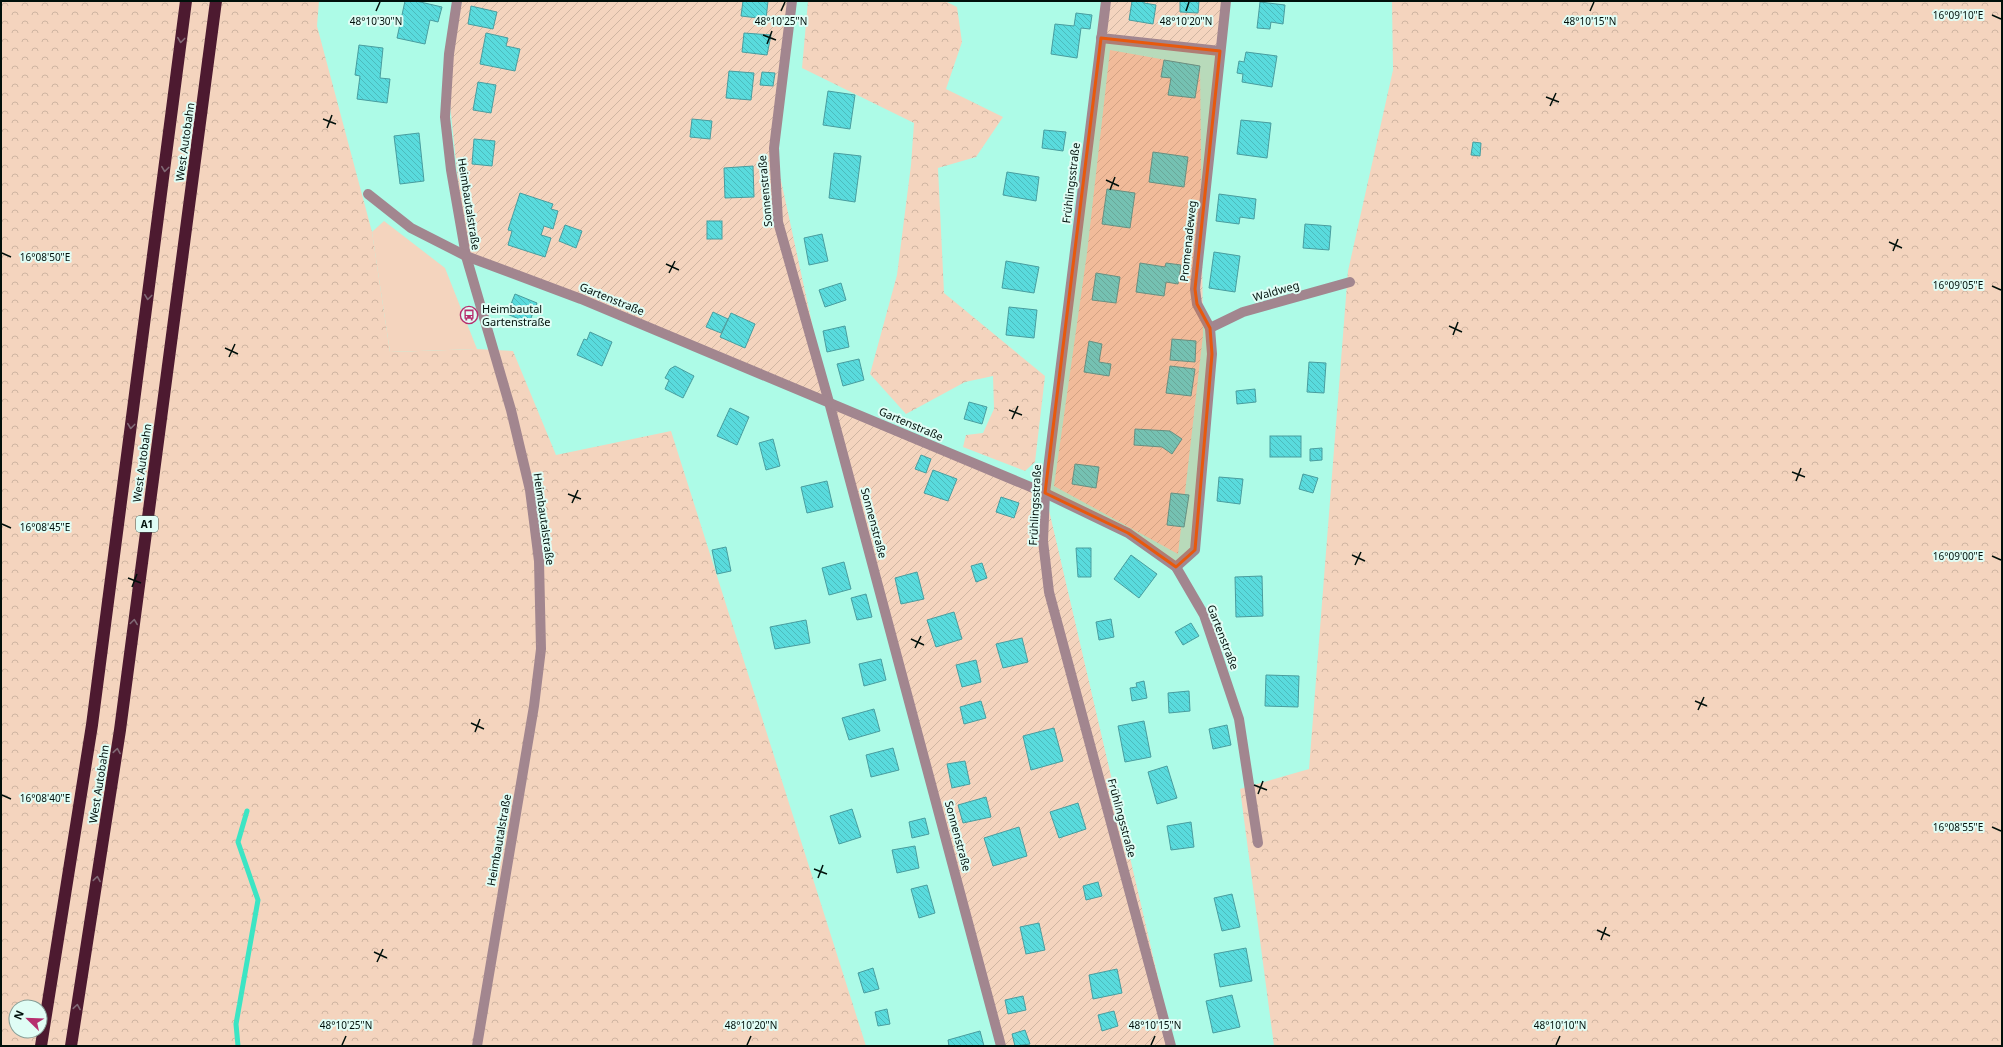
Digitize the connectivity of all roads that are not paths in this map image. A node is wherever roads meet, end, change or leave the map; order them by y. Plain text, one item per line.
1 (186, 1) edge
2 (216, 1) edge
3 (457, 1) edge
4 (792, 1) edge
5 (1106, 1) edge
6 (1226, 1) edge
7 (1101, 38) junction
8 (1220, 51) junction
9 (368, 194) dead end
10 (466, 256) junction
11 (1350, 282) dead end
12 (1210, 328) junction
13 (829, 402) junction
14 (1045, 493) junction
15 (1176, 568) junction
16 (1258, 843) dead end
17 (41, 1046) edge
18 (71, 1046) edge
19 (477, 1046) edge
20 (1001, 1046) edge
21 (1171, 1046) edge

1 -> 17 highway, West Autobahn
18 -> 2 highway, West Autobahn / A1
3 - 10 street, Heimbautalstraße
4 - 13 street, Sonnenstraße
5 - 7 street, Frühlingsstraße
6 - 8 street, Promenadeweg
7 - 8 street
7 - 14 street, Frühlingsstraße
8 - 12 street, Promenadeweg
9 - 10 street, Gartenstraße
10 - 13 street, Gartenstraße
10 - 19 street, Heimbautalstraße
11 - 12 street, Waldweg
12 - 15 street, Promenadeweg
13 - 14 street, Gartenstraße
13 - 20 street, Sonnenstraße
14 - 15 street, Gartenstraße
14 - 21 street, Frühlingsstraße
15 - 16 street, Gartenstraße

